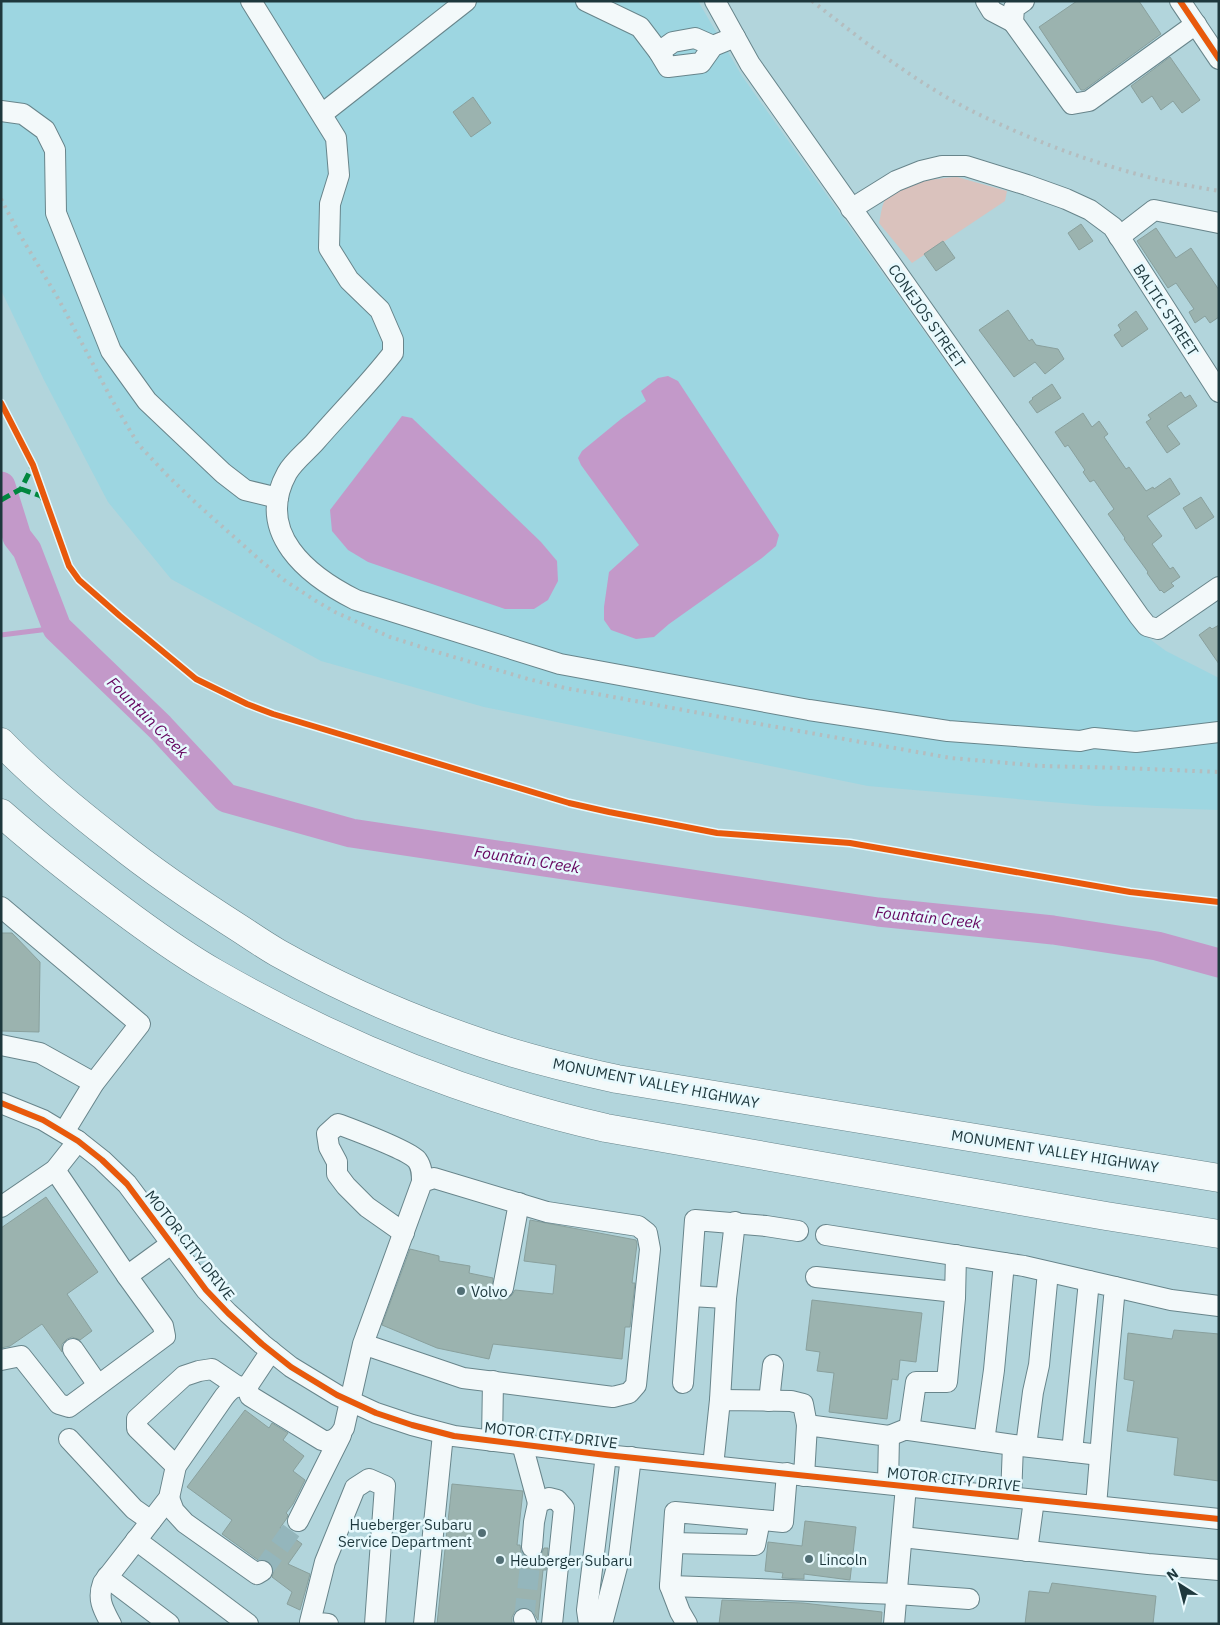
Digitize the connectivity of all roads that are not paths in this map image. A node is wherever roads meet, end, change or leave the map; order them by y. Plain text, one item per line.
1 (251, 1) edge
2 (466, 1) edge
3 (586, 1) edge
4 (715, 1) edge
5 (986, 1) edge
6 (1024, 1) edge
7 (1181, 2) edge
8 (1013, 22) junction
9 (1196, 24) junction
10 (735, 37) junction
11 (1219, 59) edge
12 (1, 111) edge
13 (322, 114) junction
14 (851, 209) junction
15 (1219, 223) edge
16 (1116, 232) junction
17 (1219, 392) edge
18 (278, 498) junction
19 (1219, 587) edge
20 (1219, 732) edge
21 (1, 742) edge
22 (1, 813) edge
23 (1, 907) edge
24 (1, 1045) edge
25 (94, 1083) junction
26 (1, 1103) edge
27 (71, 1137) junction
28 (55, 1170) junction
29 (1219, 1178) edge
30 (422, 1182) junction
31 (519, 1204) junction
32 (1, 1207) edge
33 (735, 1222) junction
34 (798, 1231) dead end
35 (404, 1233) junction
36 (1219, 1234) edge
37 (826, 1235) dead end
38 (171, 1244) junction
39 (956, 1255) junction
40 (1004, 1263) junction
41 (1048, 1272) junction
42 (127, 1276) junction
43 (816, 1277) dead end
44 (1089, 1281) junction
45 (1115, 1287) junction
46 (504, 1288) dead end
47 (955, 1292) junction
48 (690, 1296) junction
49 (726, 1298) junction
50 (1219, 1306) edge
51 (363, 1344) junction
52 (73, 1349) dead end
53 (271, 1351) junction
54 (1, 1360) edge
55 (773, 1365) dead end
56 (493, 1381) junction
57 (683, 1383) dead end
58 (98, 1386) junction
59 (242, 1386) junction
60 (349, 1400) junction
61 (720, 1400) junction
62 (769, 1401) junction
63 (807, 1425) junction
64 (909, 1430) junction
65 (443, 1434) junction
66 (340, 1435) junction
67 (888, 1436) junction
68 (69, 1439) dead end
69 (492, 1441) junction
70 (984, 1441) junction
71 (522, 1444) junction
72 (1019, 1446) junction
73 (1072, 1452) junction
74 (606, 1455) junction
75 (1100, 1455) junction
76 (631, 1458) junction
77 (176, 1466) junction
78 (713, 1466) junction
79 (795, 1475) junction
80 (897, 1485) junction
81 (1011, 1497) junction
82 (169, 1498) junction
83 (1034, 1500) junction
84 (538, 1504) junction
85 (1096, 1506) junction
86 (1219, 1519) edge
87 (760, 1520) junction
88 (151, 1521) junction
89 (298, 1522) tunnel mouth
90 (902, 1537) junction
91 (136, 1540) junction
92 (673, 1543) junction
93 (532, 1547) tunnel mouth
94 (1027, 1551) junction
95 (1219, 1570) edge
96 (260, 1572) dead end
97 (107, 1577) junction
98 (670, 1586) junction
99 (896, 1594) junction
100 (969, 1599) dead end
101 (316, 1623) edge
102 (110, 1624) edge
103 (169, 1624) edge
104 (248, 1624) edge
105 (375, 1624) edge
106 (424, 1624) edge
107 (552, 1624) edge
108 (590, 1624) edge
109 (602, 1624) edge
110 (687, 1624) edge
111 (894, 1624) edge

1 - 13 street
2 - 13 street
3 - 10 street
4 - 10 street, CONEJOS STREET
5 - 8 street
6 - 8 street
7 - 9 street
8 - 9 street
9 - 11 street
10 - 14 street, CONEJOS STREET
12 - 18 street
13 - 18 street
14 - 16 street
14 - 19 street, CONEJOS STREET
15 - 16 street
16 - 17 street, BALTIC STREET
18 - 20 street
21 - 29 highway, MONUMENT VALLEY HIGHWAY
22 - 36 highway
23 - 25 street
24 - 25 street
25 - 27 street
26 - 27 street, MOTOR CITY DRIVE
27 - 28 street
27 - 38 street, MOTOR CITY DRIVE
28 - 32 street
28 - 42 street
30 - 31 street
30 - 35 street
30 - 35 street
31 - 46 street
31 - 56 street
33 - 34 street
33 - 48 street
33 - 49 street
35 - 51 street
37 - 39 street
38 - 42 street
38 - 53 street, MOTOR CITY DRIVE
39 - 40 street
39 - 47 street
40 - 41 street
40 - 70 street
41 - 44 street
41 - 72 street
42 - 58 street
43 - 47 street
44 - 45 street
44 - 73 street
45 - 50 street
45 - 75 street
47 - 64 street
48 - 49 street
48 - 57 street
49 - 61 street
51 - 56 street
51 - 60 street
52 - 58 street
53 - 59 street
53 - 60 street, MOTOR CITY DRIVE
54 - 58 street
55 - 62 street
56 - 69 street
59 - 66 street
59 - 77 street
59 - 77 street
60 - 65 street, MOTOR CITY DRIVE
60 - 66 street
61 - 62 street
61 - 78 street
62 - 63 street
63 - 67 street
63 - 79 street
64 - 67 street
64 - 70 street
65 - 69 street, MOTOR CITY DRIVE
65 - 106 street
66 - 89 street
67 - 80 street
68 - 88 street
69 - 71 street, MOTOR CITY DRIVE
70 - 72 street
71 - 74 street, MOTOR CITY DRIVE
71 - 84 street
72 - 73 street
72 - 81 street
73 - 75 street
74 - 76 street, MOTOR CITY DRIVE
74 - 108 street
75 - 85 street
76 - 78 street, MOTOR CITY DRIVE
76 - 109 street
77 - 82 street
78 - 79 street, MOTOR CITY DRIVE
79 - 80 street, MOTOR CITY DRIVE
79 - 87 street
80 - 81 street, MOTOR CITY DRIVE
80 - 90 street
81 - 83 street, MOTOR CITY DRIVE
82 - 88 street
82 - 96 street
83 - 85 street, MOTOR CITY DRIVE
83 - 94 street
84 - 93 street
84 - 107 street
85 - 86 street, MOTOR CITY DRIVE
87 - 92 street
87 - 92 street
88 - 91 street
90 - 94 street
90 - 99 street
91 - 97 street
91 - 104 street
92 - 98 street
94 - 95 street
97 - 102 street
97 - 103 street
98 - 99 street
98 - 110 street
99 - 100 street
99 - 111 street
101 - 105 street

